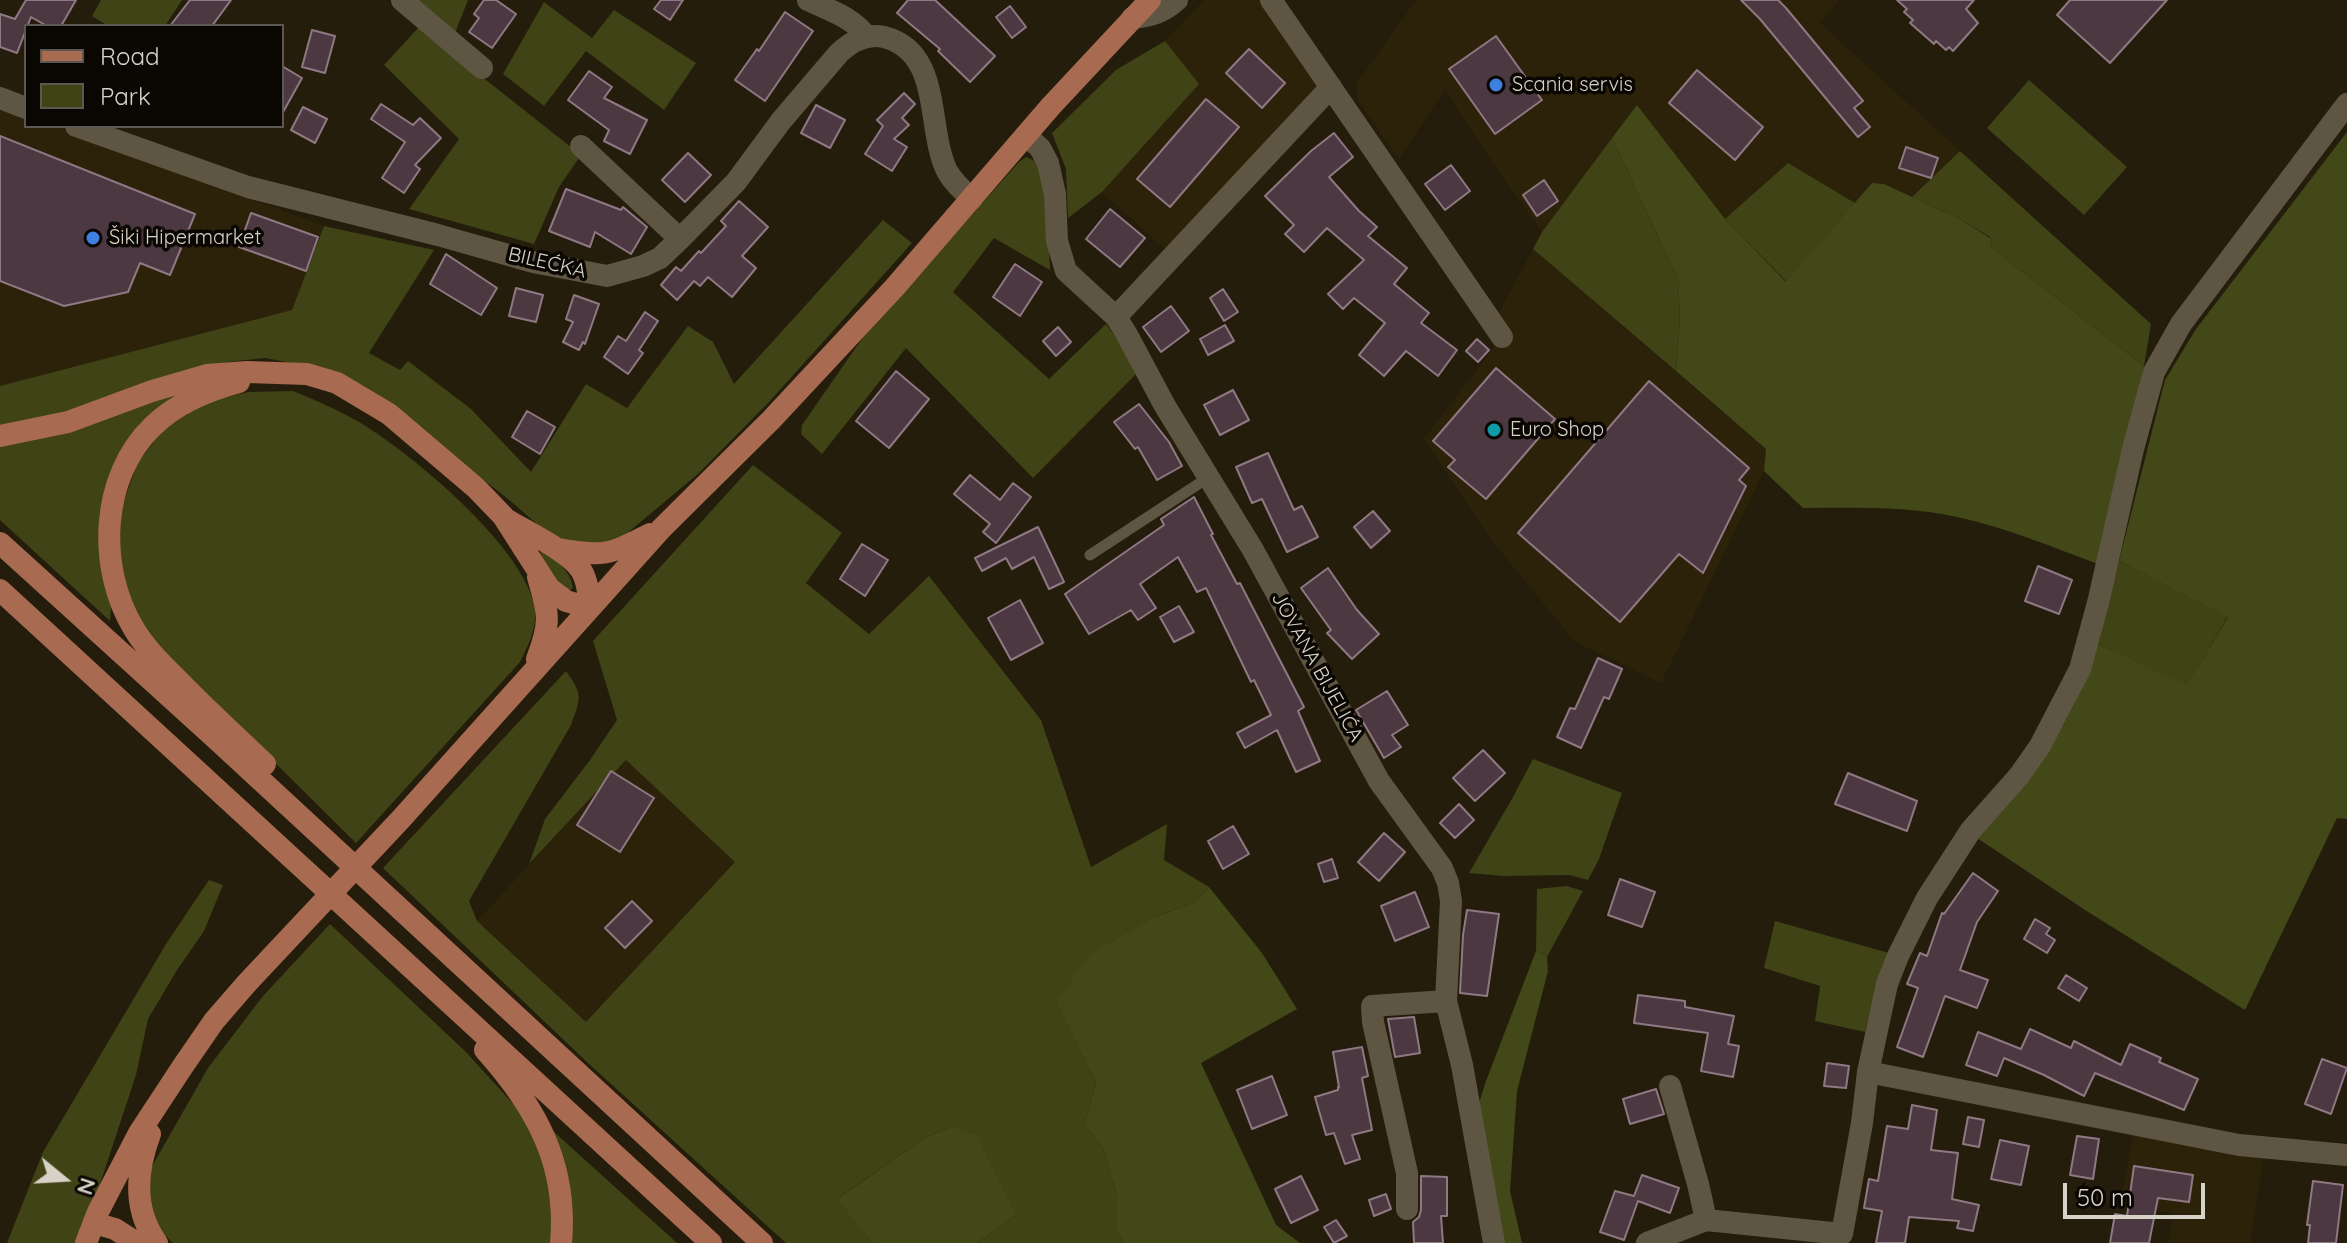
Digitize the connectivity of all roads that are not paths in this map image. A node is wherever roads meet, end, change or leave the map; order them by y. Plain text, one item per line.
1 (402, 0) edge
2 (808, 0) edge
3 (1150, 0) edge
4 (1177, 0) edge
5 (1271, 0) edge
6 (1132, 18) junction
7 (866, 36) junction
8 (482, 68) dead end
9 (1331, 87) junction
10 (0, 98) edge
11 (2347, 104) edge
12 (24, 107) edge
13 (82, 128) edge
14 (1026, 135) junction
15 (581, 146) dead end
16 (972, 199) junction
17 (680, 239) junction
18 (1116, 317) junction
19 (1502, 337) dead end
20 (280, 372) junction
21 (0, 436) edge
22 (1209, 477) junction
23 (503, 516) junction
24 (662, 528) junction
25 (0, 543) edge
26 (557, 549) junction
27 (1090, 555) dead end
28 (537, 572) junction
29 (0, 590) edge
30 (590, 608) junction
31 (532, 673) junction
32 (319, 834) junction
33 (388, 947) junction
34 (1446, 1001) junction
35 (1868, 1072) junction
36 (1670, 1086) dead end
37 (166, 1091) junction
38 (2347, 1155) edge
39 (1407, 1209) dead end
40 (1706, 1220) junction
41 (91, 1235) edge
42 (1844, 1239) edge
43 (137, 1243) edge
44 (157, 1243) edge
45 (561, 1243) edge
46 (711, 1243) edge
47 (762, 1243) edge
48 (1494, 1243) edge
49 (1647, 1243) edge

1 - 8 street
2 - 7 street
3 - 6 main road
4 - 6 street
5 - 9 street
6 - 14 main road
7 - 16 street
7 - 17 street, BILEĆKA
9 - 18 street
9 - 19 street
10 - 12 street
11 - 35 street
13 - 17 street, BILEĆKA
14 - 16 main road
14 - 18 street, JOVANA BIJELIĆA
15 - 17 street
16 - 24 main road
18 - 22 street, JOVANA BIJELIĆA
20 - 21 main road
20 - 23 main road
20 - 32 main road
22 - 27 lane
22 - 34 street, JOVANA BIJELIĆA
23 - 26 main road
23 - 28 main road
24 - 26 main road
24 - 30 main road
25 - 32 main road
26 - 30 main road
28 - 30 main road
28 - 31 main road
29 - 33 main road
30 - 31 main road
31 - 37 main road
32 - 47 main road
33 - 45 main road
33 - 46 main road
34 - 39 street
34 - 48 street, JOVANA BIJELIĆA
35 - 38 street
35 - 42 street
36 - 40 street
37 - 41 main road
37 - 44 main road
40 - 42 street
40 - 49 street
41 - 43 main road

